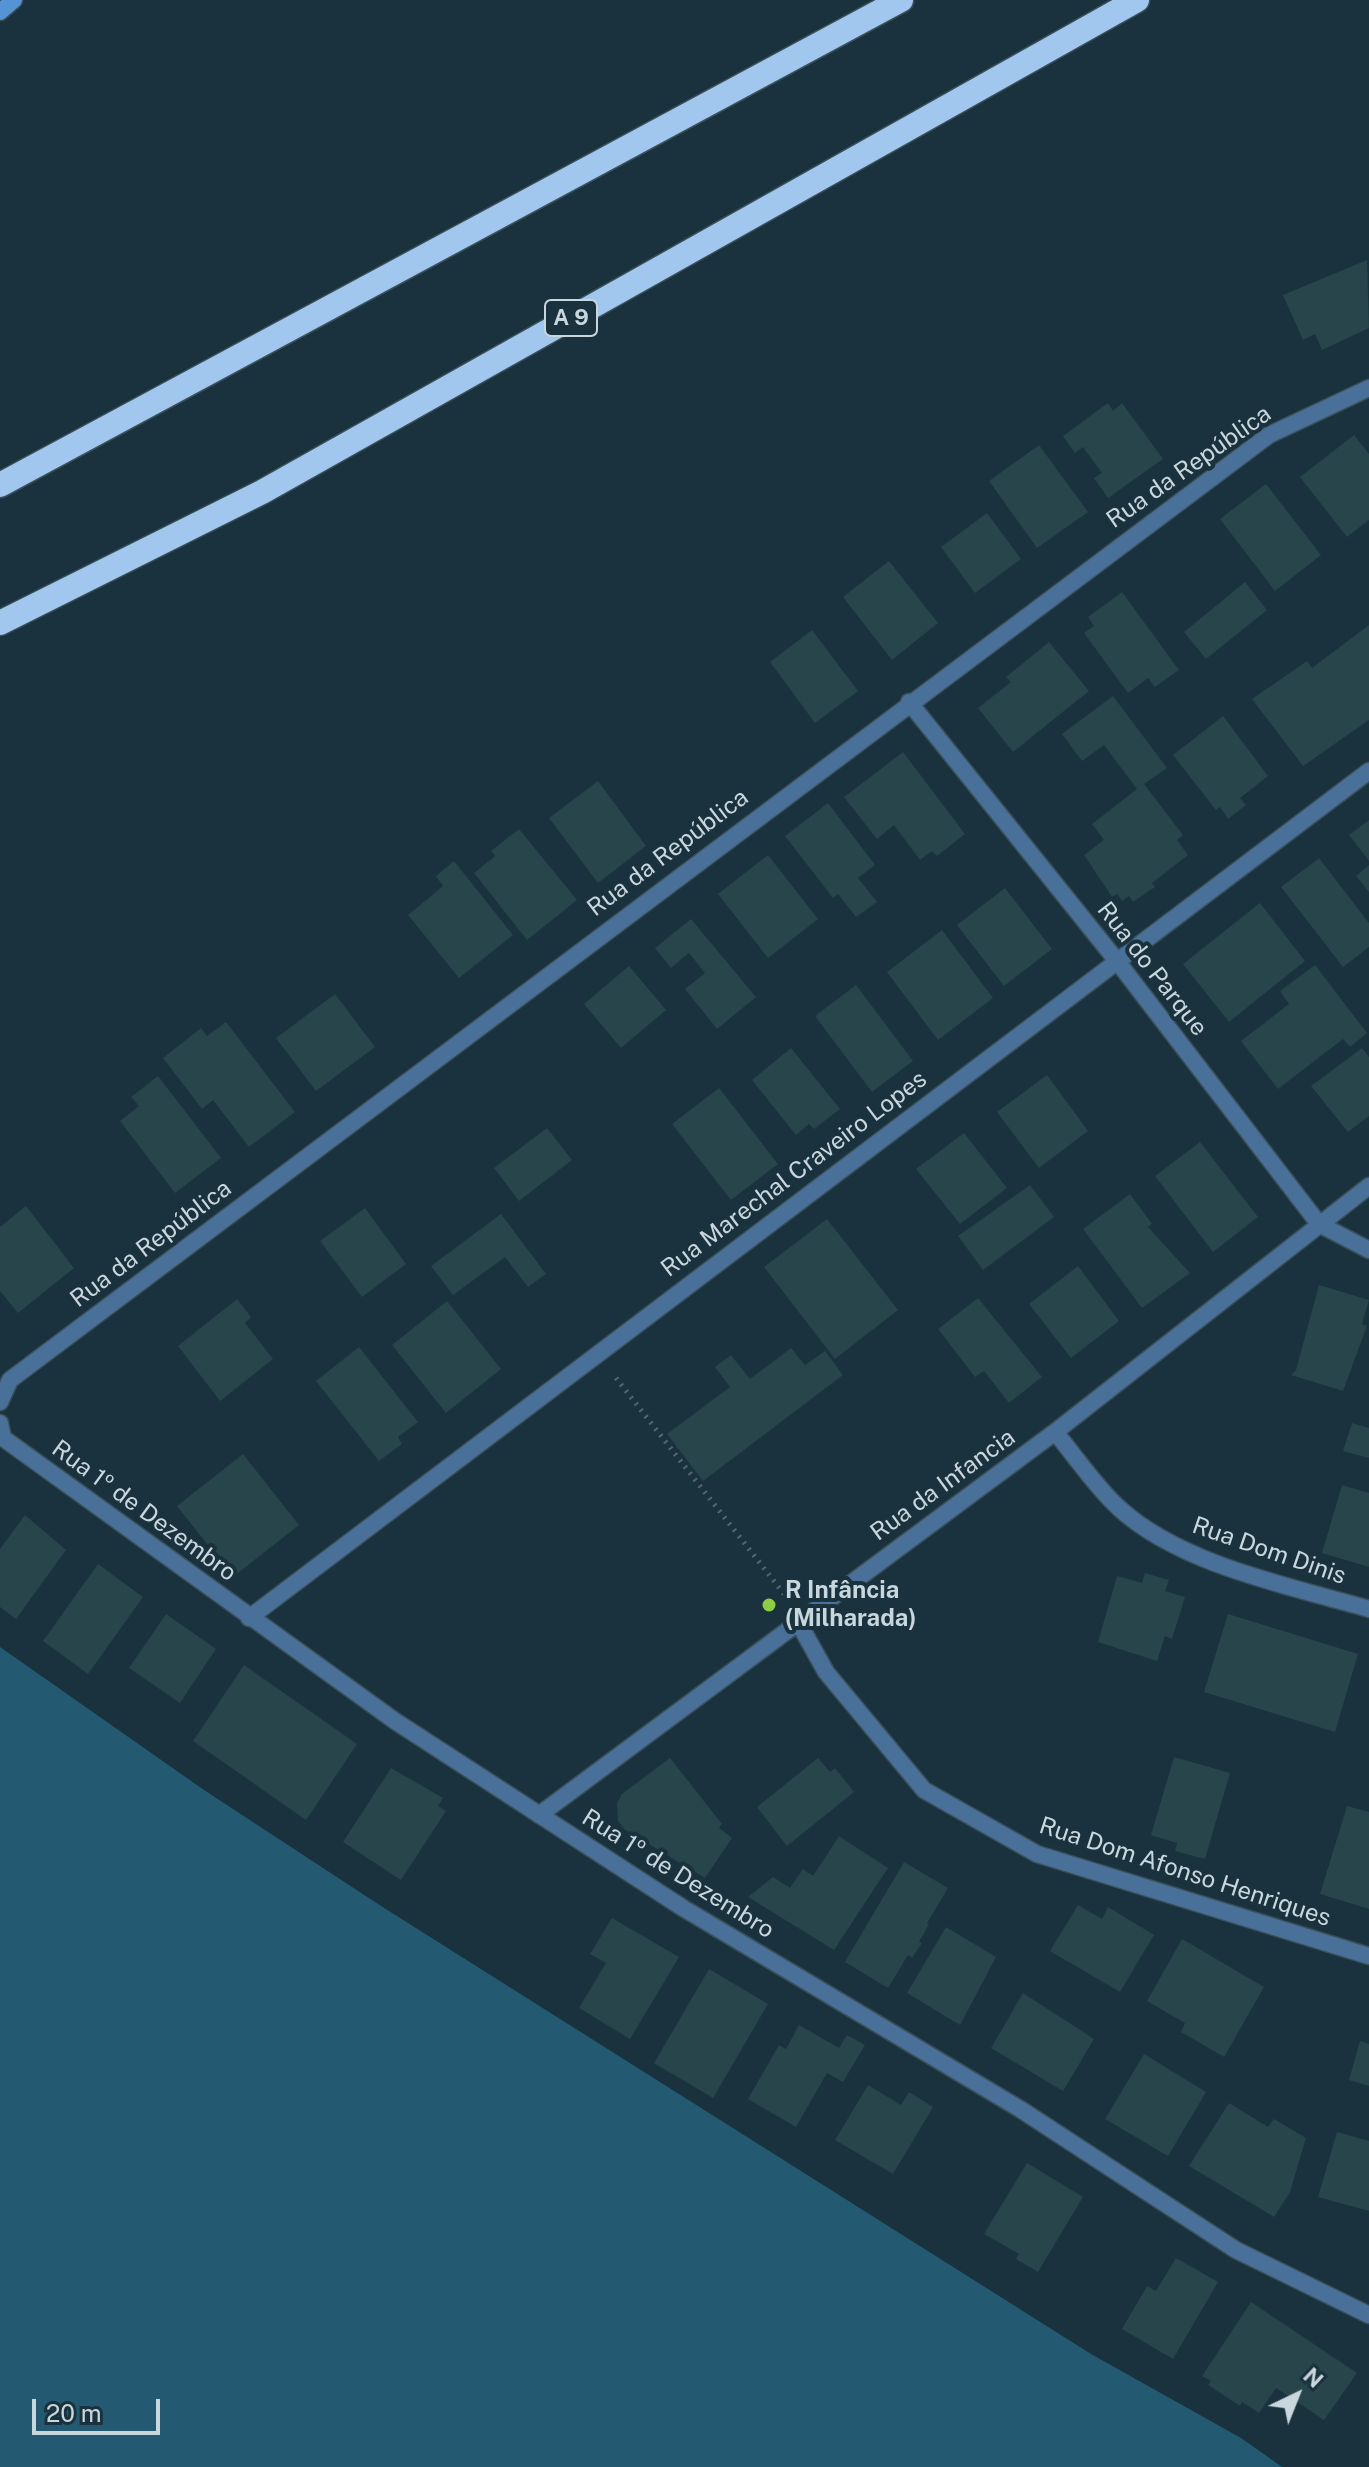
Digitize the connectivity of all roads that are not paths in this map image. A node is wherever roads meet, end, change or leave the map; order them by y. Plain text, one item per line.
1 (14, 0) edge
2 (901, 0) edge
3 (1137, 0) edge
4 (0, 12) edge
5 (1369, 388) edge
6 (0, 485) edge
7 (0, 623) edge
8 (909, 702) junction
9 (1369, 771) edge
10 (1117, 961) junction
11 (1369, 1186) edge
12 (1319, 1224) junction
13 (1369, 1250) edge
14 (0, 1402) edge
15 (0, 1423) edge
16 (1055, 1432) junction
17 (1369, 1609) edge
18 (249, 1618) junction
19 (797, 1620) junction
20 (539, 1815) junction
21 (1369, 1956) edge
22 (1367, 2316) edge

1 - 4 street
2 - 6 highway
3 - 7 highway, A 9
5 - 8 street, Rua da República
8 - 10 street, Rua do Parque
8 - 14 street, Rua da República
9 - 10 street, Rua Marechal Craveiro Lopes
10 - 12 street, Rua do Parque
10 - 18 street, Rua Marechal Craveiro Lopes
11 - 12 street, Rua da Infancia
12 - 13 street, Rua do Parque
12 - 16 street, Rua da Infancia
15 - 18 street, Rua 1º de Dezembro
16 - 17 street, Rua Dom Dinis
16 - 19 street, Rua da Infancia
18 - 20 street, Rua 1º de Dezembro
19 - 20 street, Rua da Infancia
19 - 21 street, Rua Dom Afonso Henriques
20 - 22 street, Rua 1º de Dezembro

